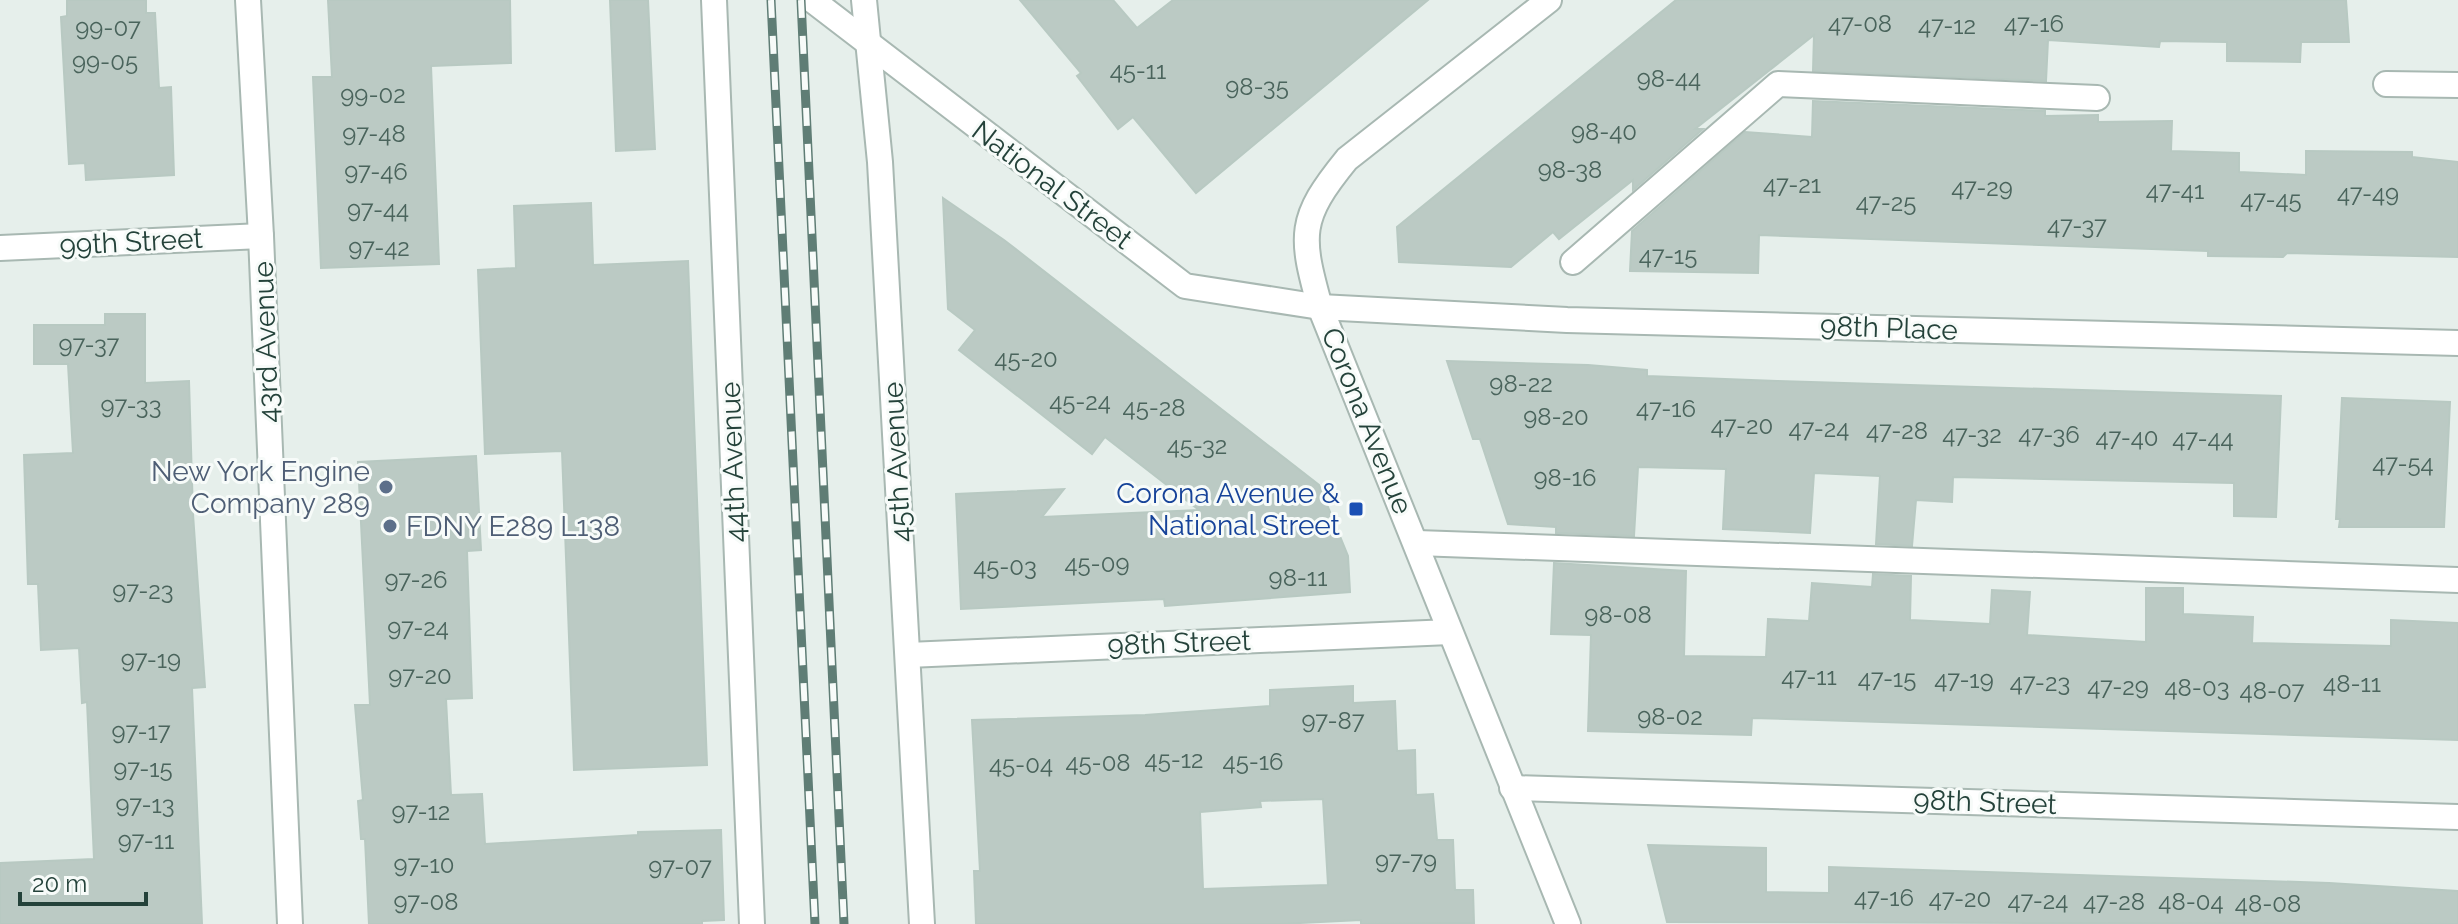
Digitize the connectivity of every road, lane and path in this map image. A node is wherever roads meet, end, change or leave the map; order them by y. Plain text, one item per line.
1 (248, 0) edge
2 (714, 0) edge
3 (812, 0) edge
4 (864, 0) edge
5 (1549, 0) edge
6 (871, 46) junction
7 (2386, 84) dead end
8 (2458, 85) edge
9 (2097, 98) dead end
10 (261, 236) junction
11 (0, 248) edge
12 (1573, 262) dead end
13 (1320, 307) junction
14 (2458, 343) edge
15 (1417, 543) junction
16 (2458, 580) edge
17 (1450, 632) junction
18 (908, 655) junction
19 (1512, 788) junction
20 (2458, 817) edge
21 (290, 924) edge
22 (752, 924) edge
23 (922, 924) edge
24 (1568, 924) edge

1 - 10 street, 43rd Avenue
2 - 22 street, 44th Avenue
3 - 6 street, National Street
4 - 6 street, 45th Avenue
5 - 13 street, Corona Avenue
6 - 13 street, National Street
6 - 18 street, 45th Avenue
7 - 8 street
9 - 12 street
10 - 11 street, 99th Street
10 - 21 street, 43rd Avenue
13 - 14 street, 98th Place
13 - 15 street, Corona Avenue
15 - 16 street
15 - 17 street, Corona Avenue
17 - 18 street, 98th Street
17 - 19 street, Corona Avenue
18 - 23 street, 45th Avenue
19 - 20 street, 98th Street
19 - 24 street, Corona Avenue

